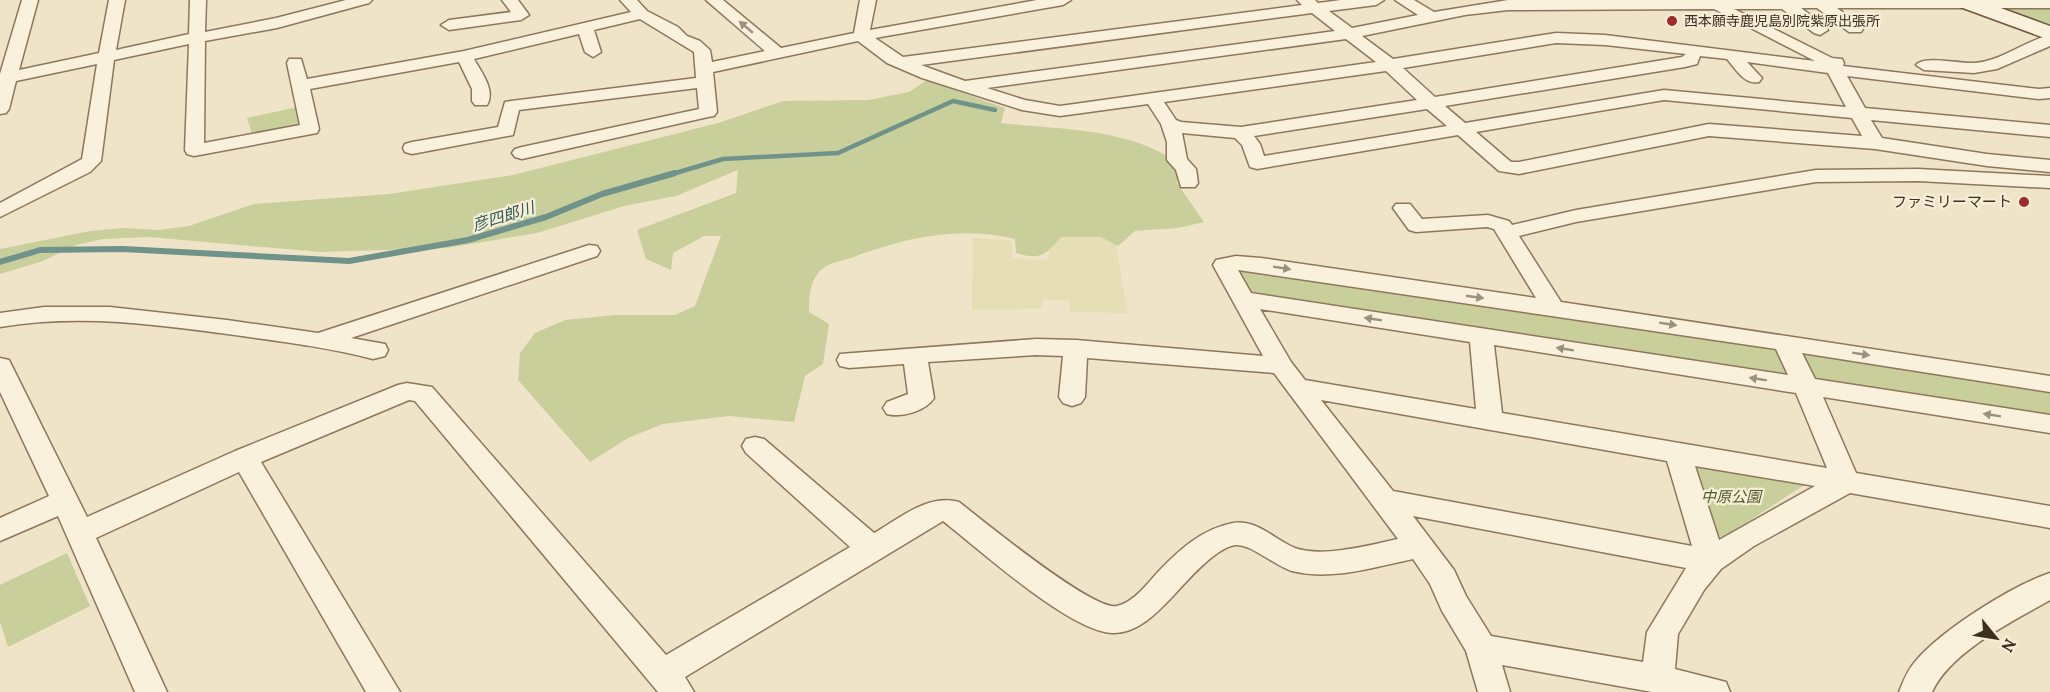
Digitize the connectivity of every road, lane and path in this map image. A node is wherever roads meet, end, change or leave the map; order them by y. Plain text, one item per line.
1 (30, 0) edge
2 (117, 0) edge
3 (198, 0) edge
4 (286, 0) edge
5 (364, 0) edge
6 (510, 0) edge
7 (628, 0) edge
8 (714, 0) edge
9 (736, 0) edge
10 (868, 0) edge
11 (1063, 0) edge
12 (1376, 0) edge
13 (1403, 0) edge
14 (1540, 2) edge
15 (1964, 2) edge
16 (1713, 3) edge
17 (2050, 3) edge
18 (1310, 4) edge
19 (1822, 5) junction
20 (1788, 6) junction
21 (642, 14) junction
22 (1432, 16) junction
23 (290, 20) junction
24 (449, 25) dead end
25 (585, 28) junction
26 (1856, 29) dead end
27 (1821, 30) dead end
28 (2050, 33) edge
29 (1347, 34) junction
30 (861, 36) junction
31 (197, 38) junction
32 (1570, 38) junction
33 (2050, 40) edge
34 (796, 49) junction
35 (593, 52) dead end
36 (1693, 52) junction
37 (777, 53) junction
38 (1732, 55) junction
39 (464, 56) junction
40 (106, 58) junction
41 (903, 62) junction
42 (295, 63) dead end
43 (1390, 65) junction
44 (1833, 66) junction
45 (704, 75) junction
46 (4, 78) edge
47 (1753, 78) dead end
48 (301, 85) junction
49 (963, 86) junction
50 (2050, 93) edge
51 (1153, 99) junction
52 (481, 101) dead end
53 (1429, 101) junction
54 (0, 110) edge
55 (1859, 113) junction
56 (1170, 124) junction
57 (1460, 128) junction
58 (2050, 131) edge
59 (1241, 133) junction
60 (1875, 143) junction
61 (412, 148) dead end
62 (522, 153) dead end
63 (2050, 166) edge
64 (2050, 182) edge
65 (1188, 183) dead end
66 (1402, 208) dead end
67 (0, 211) edge
68 (1506, 233) junction
69 (589, 251) dead end
70 (1242, 299) junction
71 (1554, 308) junction
72 (0, 320) edge
73 (1481, 336) junction
74 (321, 340) junction
75 (1785, 342) junction
76 (1076, 348) junction
77 (373, 351) dead end
78 (915, 355) junction
79 (849, 360) dead end
80 (0, 366) edge
81 (1288, 377) junction
82 (2050, 384) edge
83 (1806, 386) junction
84 (1072, 397) dead end
85 (896, 408) dead end
86 (1490, 421) junction
87 (2050, 424) edge
88 (755, 446) dead end
89 (1678, 453) junction
90 (245, 458) junction
91 (1846, 482) junction
92 (1385, 500) junction
93 (65, 501) junction
94 (2050, 517) edge
95 (0, 530) edge
96 (79, 533) junction
97 (1420, 546) junction
98 (872, 549) junction
99 (1711, 561) junction
100 (2050, 585) edge
101 (1481, 648) junction
102 (1659, 679) junction
103 (670, 683) edge
104 (151, 692) edge
105 (384, 692) edge
106 (1494, 692) edge
107 (1714, 692) edge
108 (1915, 692) edge

1 - 46 street
2 - 40 street
3 - 31 street
4 - 23 street
5 - 23 street
6 - 24 street
7 - 21 street
37 -> 8 street
9 - 34 street
10 - 30 street
11 - 30 street
12 - 18 street
13 - 22 street
14 - 16 street
14 - 22 street
14 - 32 street
15 - 17 street
15 - 19 street
15 - 28 street
16 - 20 street
16 - 44 street
18 - 29 street
18 - 41 street
19 - 20 street
19 - 26 street
20 - 27 street
21 - 25 street
21 - 45 street
22 - 29 street
23 - 31 street
25 - 35 street
25 - 39 street
29 - 43 street
29 - 49 street
30 - 34 street
30 - 41 street
31 - 40 street
31 - 48 street
32 - 36 street
32 - 43 street
33 - 44 street
34 - 37 street
36 - 38 street
36 - 53 street
37 - 45 street
38 - 44 street
38 - 47 street
39 - 48 street
39 - 52 street
40 - 46 street
40 - 67 street
41 - 49 street
42 - 48 street
43 - 51 street
43 - 53 street
44 - 50 street
44 - 55 street
45 - 61 street
45 - 62 street
46 - 54 street
49 - 51 street
51 - 56 street
53 - 57 street
53 - 59 street
55 - 57 street
55 - 58 street
55 - 60 street
56 - 59 street
56 - 65 street
57 - 59 street
57 - 60 street
60 - 63 street
64 - 68 street
66 - 68 street
68 - 71 street
69 - 74 street
70 -> 71 street
73 -> 70 street
70 - 81 street
71 -> 75 street
72 - 74 street
83 -> 73 street
73 - 86 street
74 - 77 street
75 -> 82 street
75 - 83 street
76 - 78 street
76 - 81 street
76 - 84 street
78 - 79 street
78 - 85 street
80 - 93 street
81 - 86 street
81 - 92 street
87 -> 83 street
83 - 91 street
86 - 89 street
88 - 98 street
89 - 91 street
89 - 99 street
90 - 96 street
90 - 103 street
90 - 105 street
91 - 94 street
91 - 99 street
92 - 97 street
92 - 99 street
93 - 95 street
93 - 96 street
96 - 104 street
97 - 98 street
97 - 101 street
98 - 103 street
99 - 102 street
100 - 108 street
101 - 102 street
101 - 106 street
102 - 107 street

